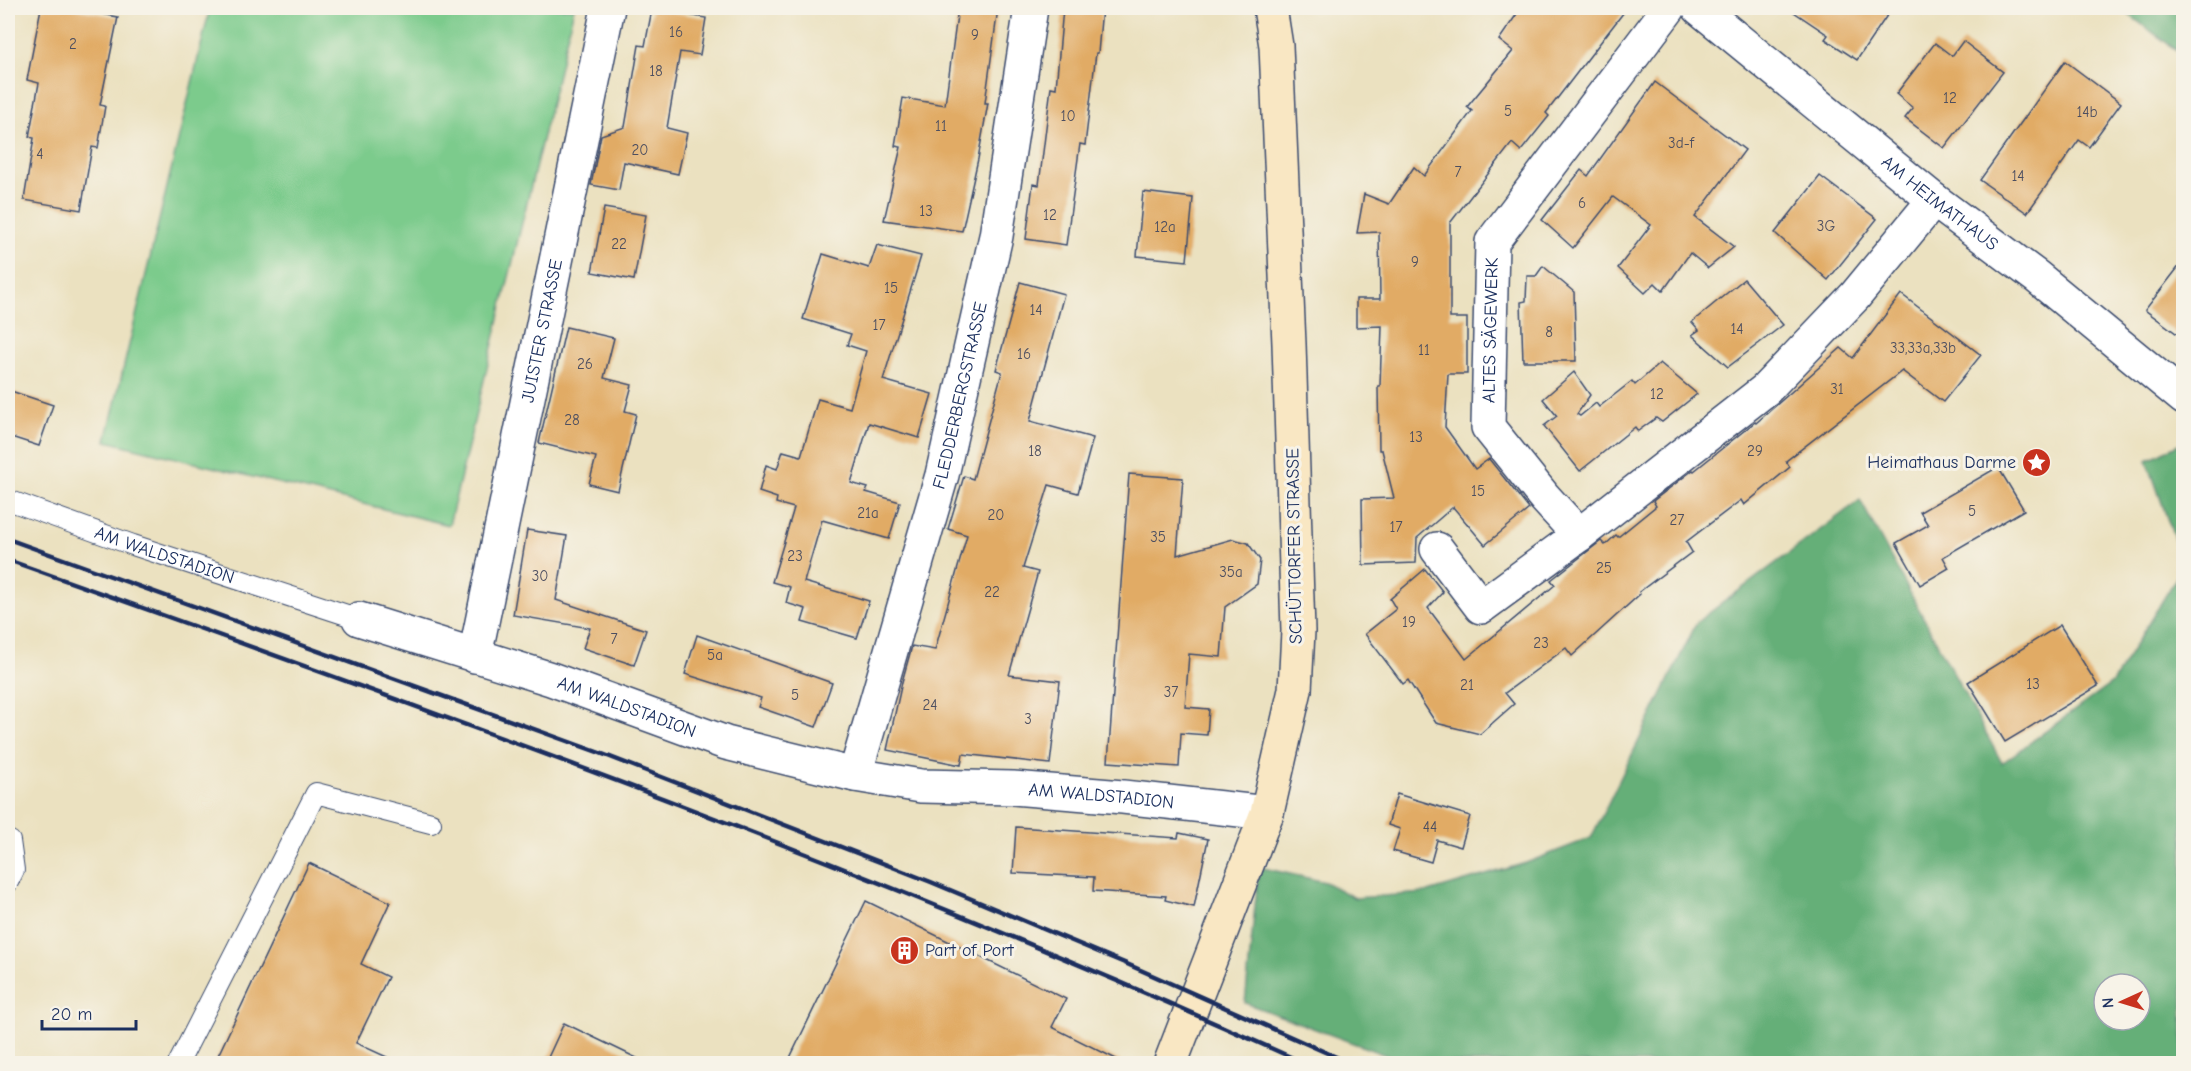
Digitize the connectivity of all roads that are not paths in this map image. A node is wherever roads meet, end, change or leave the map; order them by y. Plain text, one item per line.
1 (608, 8) edge
2 (1031, 8) edge
3 (1270, 8) edge
4 (1669, 8) edge
5 (1699, 8) edge
6 (1934, 200) junction
7 (2184, 398) edge
8 (8, 500) edge
9 (1579, 535) junction
10 (1437, 549) dead end
11 (359, 619) joint
12 (475, 656) junction
13 (855, 775) junction
14 (1267, 813) junction
15 (431, 823) dead end
16 (8, 840) edge
17 (8, 882) edge
18 (178, 1064) edge
19 (1170, 1064) edge

1 - 12 street, JUISTER STRASSE
2 - 13 street, FLEDDERBERGSTRASSE
3 - 14 main road, SCHÜTTORFER STRASSE
4 - 9 street, ALTES SÄGEWERK
5 - 6 street, AM HEIMATHAUS
6 - 7 street, AM HEIMATHAUS
6 - 9 street
8 - 11 lane, AM WALDSTADION
9 - 10 street
11 - 12 street, AM WALDSTADION
12 - 13 street, AM WALDSTADION
13 - 14 street, AM WALDSTADION
14 - 19 main road, SCHÜTTORFER STRASSE
15 - 18 lane
16 - 17 lane

